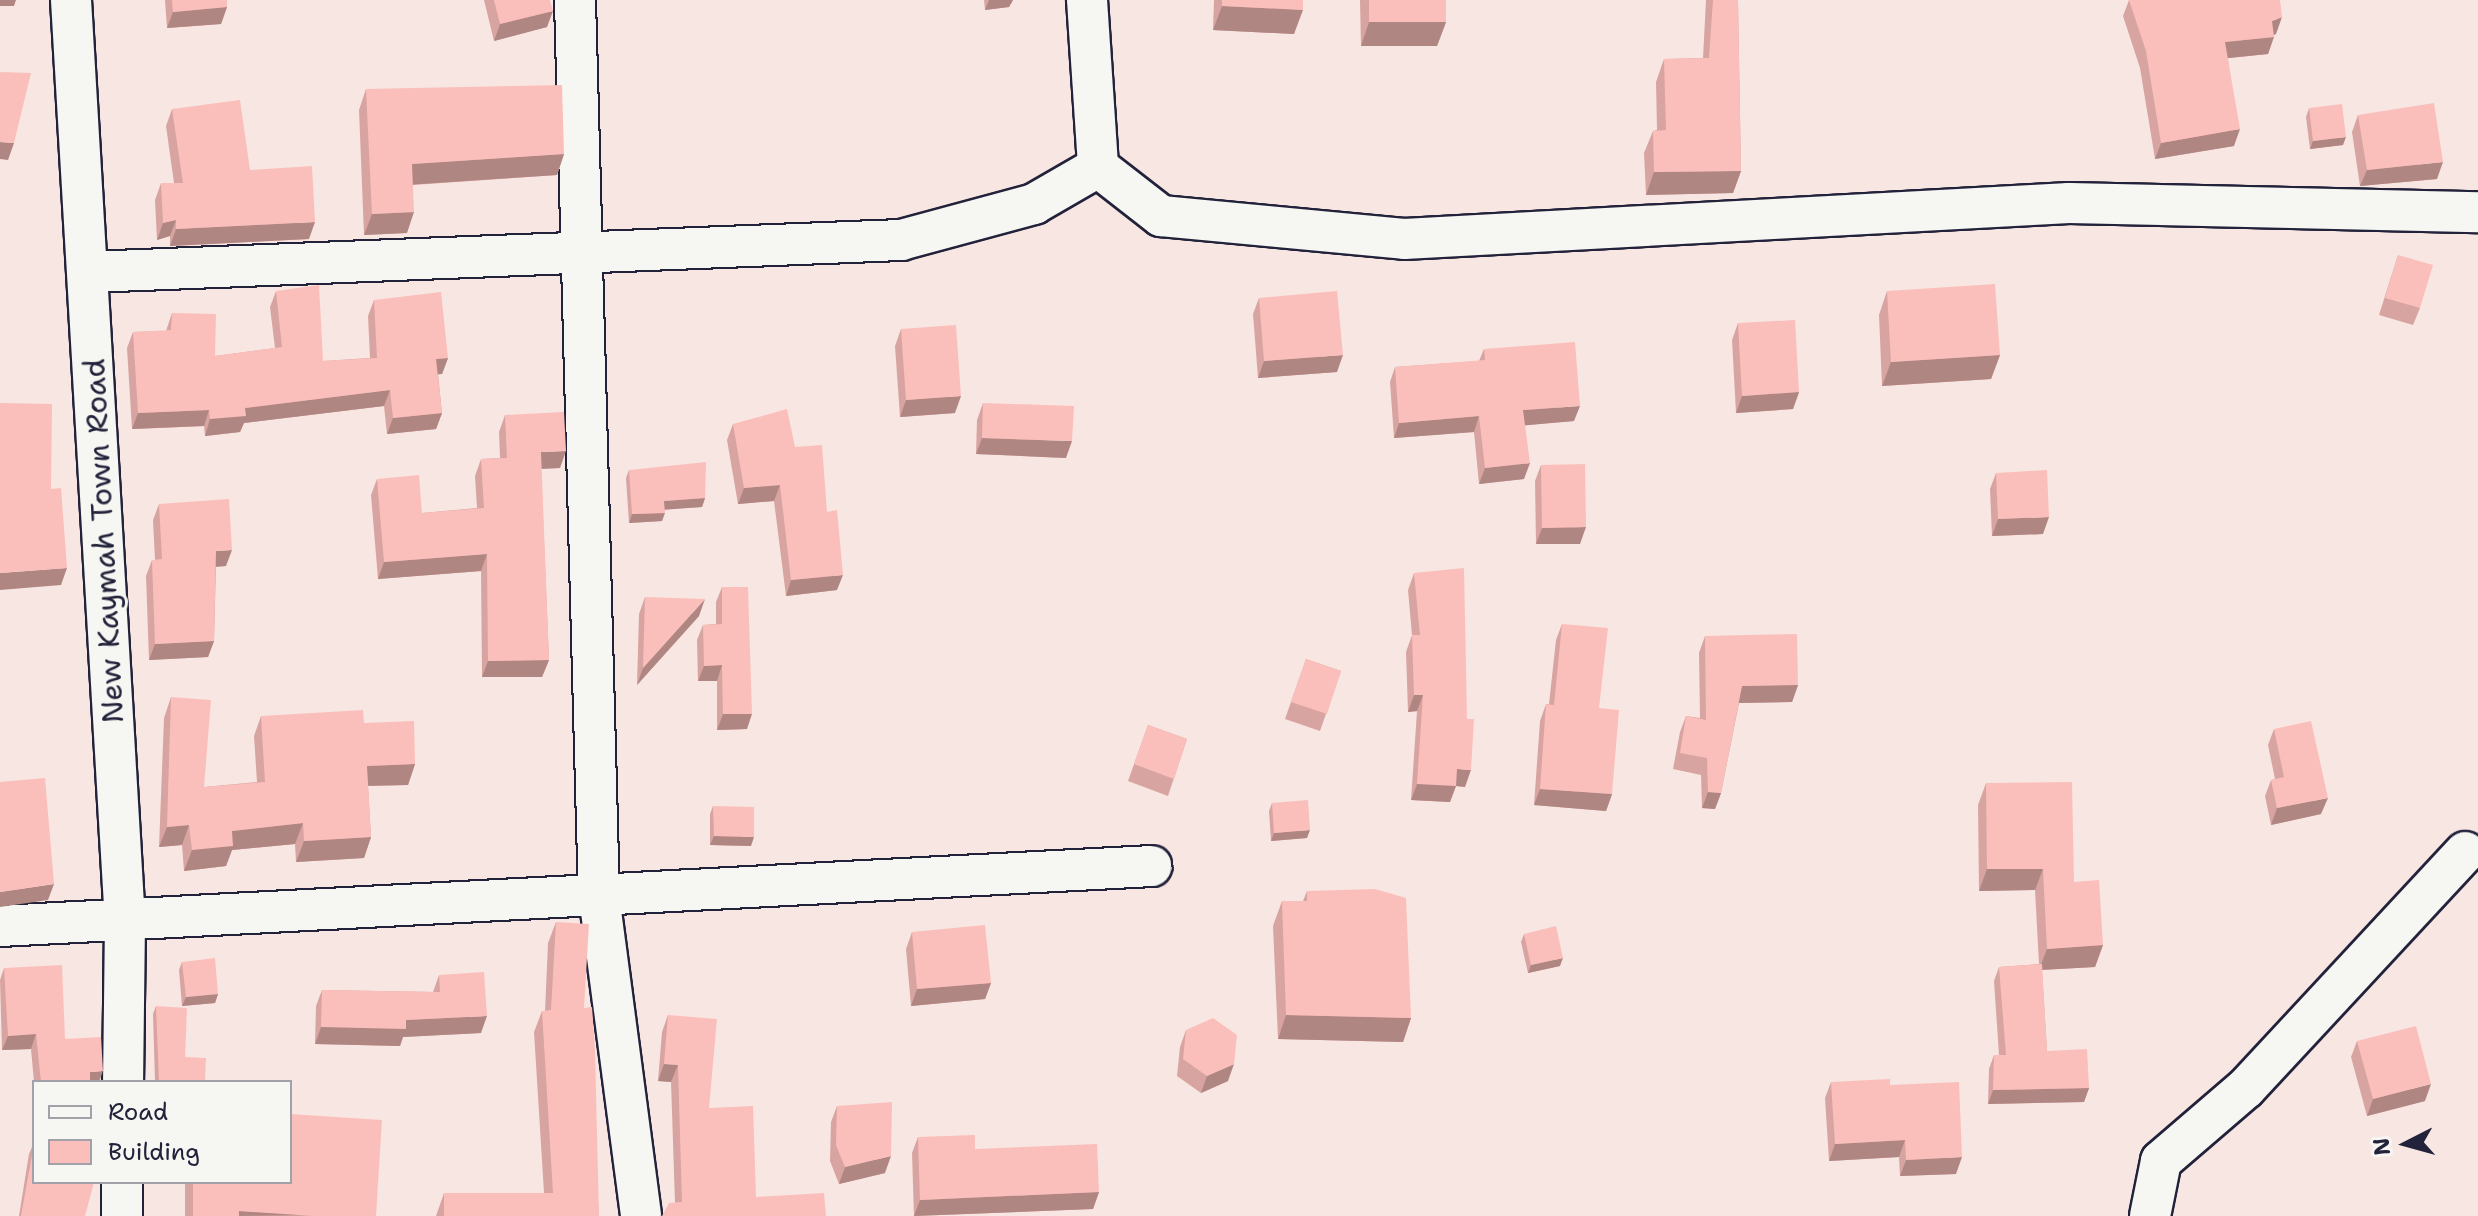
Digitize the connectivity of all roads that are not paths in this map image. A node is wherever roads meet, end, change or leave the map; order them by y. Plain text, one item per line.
1 (71, 0) edge
2 (575, 0) edge
3 (1087, 0) edge
4 (1098, 167) junction
5 (2478, 212) edge
6 (584, 248) junction
7 (90, 272) junction
8 (2465, 852) dead end
9 (1151, 866) dead end
10 (599, 896) junction
11 (125, 922) junction
12 (0, 926) edge
13 (123, 1080) edge
14 (122, 1184) edge
15 (122, 1216) edge
16 (641, 1216) edge
17 (2150, 1216) edge

1 - 7 street, New Kaymah Town Road
2 - 6 street
3 - 4 street
4 - 5 street
4 - 6 street
6 - 7 street
6 - 10 street
7 - 11 street, New Kaymah Town Road
8 - 17 street
9 - 10 street
10 - 11 street
10 - 16 street
11 - 12 street
11 - 13 street, New Kaymah Town Road
14 - 15 street

